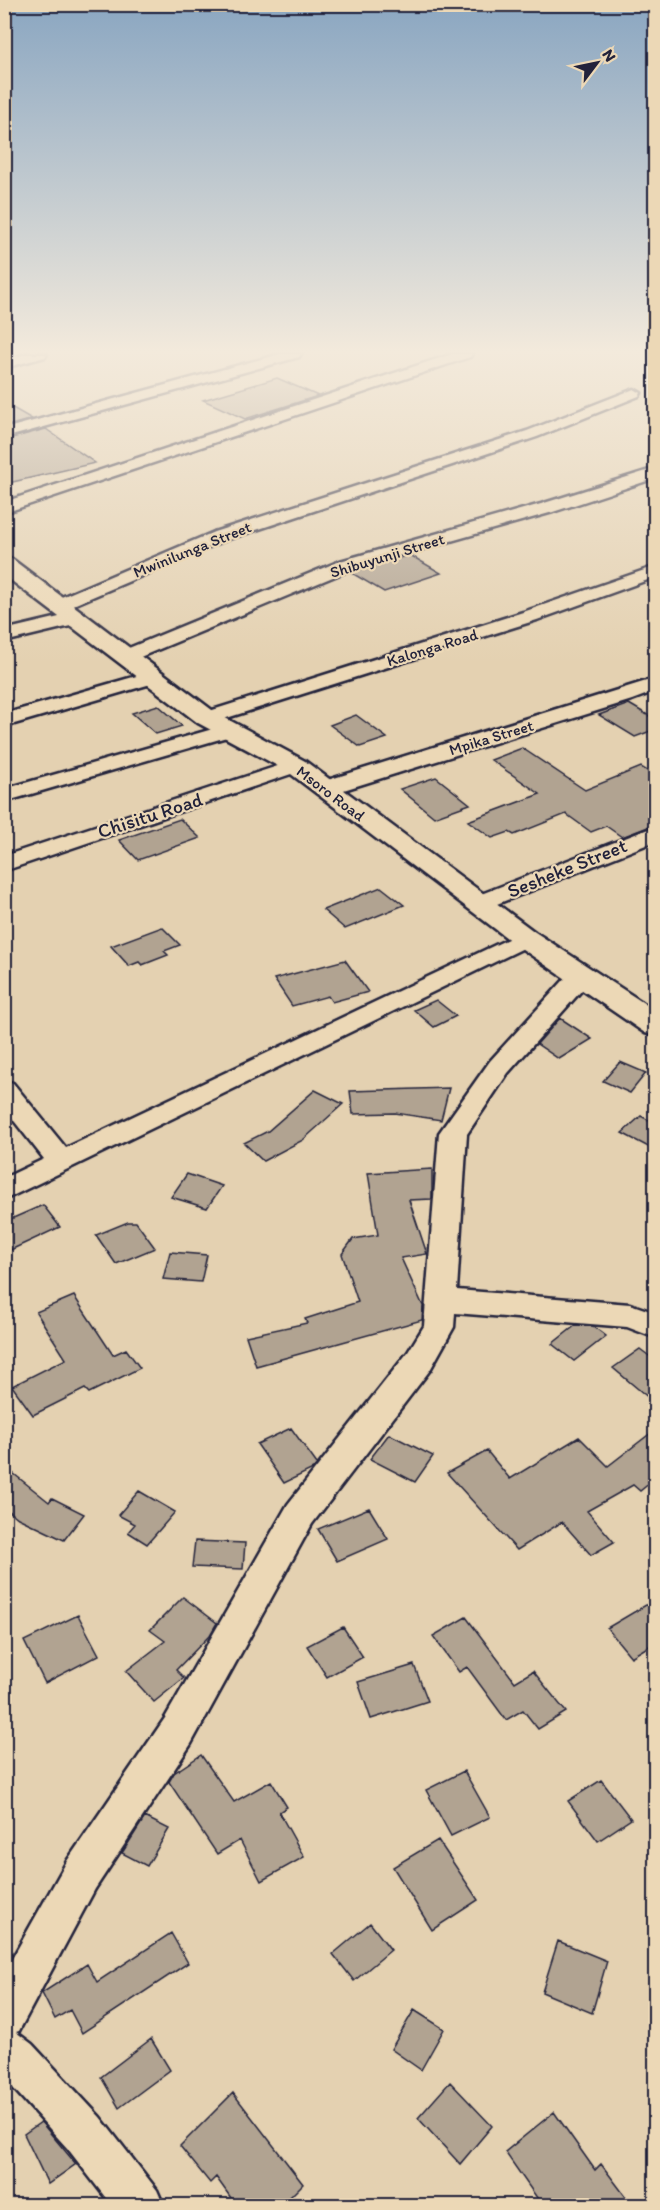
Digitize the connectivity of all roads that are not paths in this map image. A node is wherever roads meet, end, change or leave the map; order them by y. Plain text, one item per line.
1 (156, 457) edge
2 (461, 457) edge
3 (656, 473) edge
4 (4, 508) edge
5 (4, 564) edge
6 (656, 571) edge
7 (67, 612) junction
8 (4, 636) edge
9 (126, 656) junction
10 (154, 677) junction
11 (656, 684) edge
12 (4, 721) edge
13 (218, 724) junction
14 (296, 766) junction
15 (326, 788) junction
16 (4, 795) edge
17 (656, 833) edge
18 (4, 864) edge
19 (479, 903) junction
20 (525, 938) junction
21 (581, 976) junction
22 (656, 1026) edge
23 (4, 1089) edge
24 (62, 1162) junction
25 (4, 1190) edge
26 (440, 1300) junction
27 (656, 1326) edge
28 (4, 2016) edge
29 (4, 2049) edge
30 (141, 2205) edge

1 - 4 street
2 - 7 street, Mwinilunga Street
3 - 9 street, Shibuyunji Street
5 - 7 street, Msoro Road
6 - 13 street, Kalonga Road
7 - 8 street, Mwinilunga Street
7 - 9 street, Msoro Road
9 - 10 street, Msoro Road
10 - 12 street
10 - 13 street, Msoro Road
11 - 15 street, Mpika Street
13 - 14 street, Msoro Road
13 - 16 street, Kalonga Road
14 - 15 street, Msoro Road
14 - 18 street, Chisitu Road
15 - 19 street, Msoro Road
17 - 19 street, Sesheke Street
19 - 20 street, Msoro Road
20 - 21 street, Msoro Road
20 - 24 street
21 - 22 street, Msoro Road
21 - 26 street
23 - 24 street
24 - 25 street
26 - 27 street
26 - 28 street
29 - 30 street

